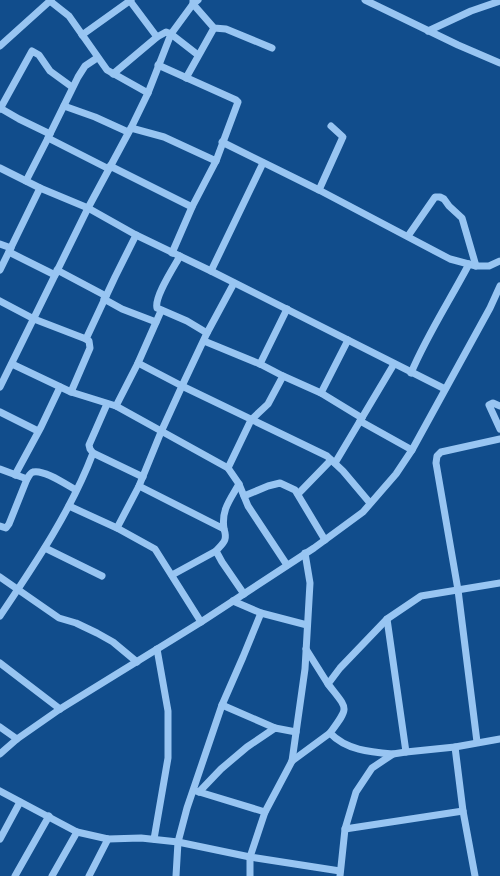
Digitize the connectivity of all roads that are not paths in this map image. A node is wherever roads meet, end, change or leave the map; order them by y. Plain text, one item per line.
1 (51, 0) edge
2 (130, 0) edge
3 (365, 0) edge
4 (195, 1) edge
5 (500, 1) edge
6 (214, 28) junction
7 (428, 31) junction
8 (171, 34) junction
9 (82, 35) junction
10 (157, 37) junction
11 (0, 46) edge
12 (272, 48) dead end
13 (198, 55) junction
14 (97, 58) junction
15 (500, 63) edge
16 (158, 65) junction
17 (113, 74) junction
18 (186, 78) junction
19 (72, 87) junction
20 (148, 93) junction
21 (64, 106) junction
22 (0, 108) edge
23 (331, 126) dead end
24 (130, 130) junction
25 (49, 136) junction
26 (222, 142) junction
27 (216, 161) junction
28 (263, 163) junction
29 (0, 168) edge
30 (110, 168) junction
31 (26, 181) junction
32 (40, 188) junction
33 (319, 190) junction
34 (192, 207) junction
35 (88, 208) junction
36 (136, 234) junction
37 (408, 236) junction
38 (0, 244) edge
39 (10, 250) junction
40 (172, 253) junction
41 (180, 256) junction
42 (500, 261) edge
43 (473, 265) junction
44 (0, 270) edge
45 (211, 271) junction
46 (56, 273) junction
47 (234, 283) junction
48 (500, 286) edge
49 (105, 297) junction
50 (0, 301) edge
51 (287, 309) junction
52 (161, 311) junction
53 (34, 319) junction
54 (156, 322) junction
55 (207, 333) junction
56 (86, 339) junction
57 (348, 340) junction
58 (204, 341) junction
59 (138, 363) junction
60 (12, 364) junction
61 (260, 364) junction
62 (394, 364) junction
63 (0, 368) edge
64 (7, 372) junction
65 (411, 373) junction
66 (283, 376) junction
67 (182, 386) junction
68 (0, 387) edge
69 (60, 387) junction
70 (445, 389) junction
71 (71, 392) junction
72 (321, 393) junction
73 (106, 404) junction
74 (116, 406) junction
75 (500, 406) edge
76 (0, 412) edge
77 (251, 420) junction
78 (361, 420) junction
79 (500, 429) edge
80 (38, 431) junction
81 (161, 432) junction
82 (500, 439) edge
83 (412, 450) junction
84 (93, 453) junction
85 (333, 461) junction
86 (228, 468) junction
87 (0, 469) edge
88 (15, 474) junction
89 (143, 477) junction
90 (27, 479) junction
91 (240, 484) junction
92 (139, 486) junction
93 (76, 490) junction
94 (298, 494) junction
95 (244, 496) junction
96 (370, 503) junction
97 (69, 506) junction
98 (0, 526) edge
99 (117, 528) junction
100 (224, 530) junction
101 (325, 540) junction
102 (45, 548) junction
103 (216, 551) junction
104 (305, 553) junction
105 (287, 565) junction
106 (172, 575) junction
107 (102, 576) dead end
108 (0, 577) edge
109 (500, 583) edge
110 (18, 590) junction
111 (458, 590) junction
112 (244, 594) junction
113 (233, 601) junction
114 (261, 613) junction
115 (0, 616) edge
116 (387, 619) junction
117 (201, 622) junction
118 (307, 625) junction
119 (306, 648) junction
120 (157, 649) junction
121 (137, 662) junction
122 (0, 663) edge
123 (328, 684) junction
124 (222, 705) junction
125 (60, 709) junction
126 (0, 727) edge
127 (275, 728) junction
128 (296, 732) junction
129 (330, 732) junction
130 (17, 739) junction
131 (500, 739) edge
132 (477, 742) junction
133 (455, 747) junction
134 (406, 752) junction
135 (0, 754) edge
136 (393, 754) junction
137 (292, 761) junction
138 (0, 791) edge
139 (196, 791) junction
140 (20, 802) junction
141 (463, 811) junction
142 (265, 812) junction
143 (49, 816) junction
144 (345, 829) junction
145 (77, 832) junction
146 (0, 839) edge
147 (108, 839) junction
148 (154, 839) junction
149 (178, 842) junction
150 (250, 856) junction
151 (340, 873) edge
152 (16, 876) edge
153 (52, 876) edge
154 (89, 876) edge
155 (176, 876) edge
156 (250, 876) edge
157 (474, 876) edge

1 - 9 street
1 - 11 street
2 - 9 street
2 - 10 street
3 - 7 street
4 - 6 street
4 - 8 street
5 - 7 street
6 - 12 street
6 - 13 street
7 - 15 street
8 - 10 street
8 - 13 street
8 - 16 street
9 - 14 street
10 - 17 street
13 - 18 street
14 - 17 street
14 - 19 street
16 - 18 street
16 - 20 street
17 - 20 street
18 - 26 street
19 - 21 street
19 - 22 street
20 - 24 street
21 - 24 street
21 - 25 street
22 - 25 street
23 - 33 street
24 - 27 street
24 - 30 street
25 - 30 street
25 - 31 street
26 - 27 street
26 - 28 street
27 - 34 street
28 - 33 street
28 - 45 street
29 - 31 street
30 - 34 street
30 - 35 street
31 - 32 street
32 - 35 street
32 - 39 street
33 - 37 street
34 - 40 street
35 - 36 street
35 - 46 street
36 - 40 street
36 - 49 street
37 - 43 street
37 - 43 street
38 - 39 street
39 - 44 street
39 - 46 street
40 - 41 street
41 - 45 street
41 - 52 street
42 - 43 street
43 - 65 street
45 - 47 street
46 - 49 street
46 - 53 street
47 - 51 street
47 - 55 street
48 - 70 street
49 - 54 street
49 - 56 street
50 - 53 street
51 - 57 street
51 - 61 street
52 - 54 street
52 - 55 street
53 - 56 street
53 - 60 street
54 - 59 street
55 - 58 street
56 - 71 street
57 - 62 street
57 - 72 street
58 - 61 street
58 - 67 street
59 - 67 street
59 - 74 street
60 - 64 street
60 - 69 street
61 - 66 street
62 - 65 street
62 - 78 street
63 - 64 street
64 - 68 street
65 - 70 street
66 - 72 street
66 - 77 street
67 - 77 street
67 - 81 street
69 - 71 street
69 - 80 street
70 - 83 street
71 - 73 street
72 - 78 street
73 - 74 street
73 - 84 street
74 - 81 street
75 - 79 street
76 - 80 street
77 - 85 street
77 - 86 street
78 - 83 street
78 - 85 street
80 - 88 street
81 - 86 street
81 - 89 street
82 - 111 street
83 - 96 street
84 - 89 street
84 - 93 street
85 - 94 street
85 - 96 street
86 - 91 street
87 - 88 street
88 - 90 street
89 - 92 street
90 - 93 street
90 - 98 street
91 - 95 street
91 - 100 street
92 - 99 street
92 - 100 street
93 - 97 street
94 - 95 street
94 - 101 street
95 - 105 street
96 - 101 street
97 - 99 street
97 - 102 street
99 - 106 street
100 - 103 street
101 - 104 street
102 - 107 street
102 - 110 street
103 - 106 street
103 - 112 street
104 - 105 street
104 - 118 street
105 - 112 street
106 - 117 street
108 - 110 street
109 - 111 street
110 - 115 street
110 - 121 street
111 - 116 street
111 - 132 street
112 - 113 street
113 - 114 street
113 - 117 street
114 - 118 street
114 - 124 street
116 - 123 street
116 - 134 street
117 - 120 street
118 - 119 street
119 - 123 street
119 - 128 street
120 - 121 street
120 - 148 street
121 - 125 street
122 - 125 street
123 - 129 street
124 - 127 street
124 - 139 street
125 - 130 street
126 - 130 street
127 - 128 street
127 - 139 street
128 - 137 street
129 - 136 street
129 - 137 street
130 - 135 street
131 - 132 street
132 - 133 street
133 - 134 street
133 - 141 street
134 - 136 street
136 - 144 street
137 - 142 street
138 - 140 street
139 - 142 street
139 - 149 street
140 - 143 street
140 - 146 street
141 - 144 street
141 - 157 street
142 - 150 street
143 - 145 street
143 - 152 street
144 - 151 street
145 - 147 street
145 - 153 street
147 - 148 street
147 - 154 street
148 - 149 street
149 - 150 street
149 - 155 street
150 - 151 street
150 - 156 street

